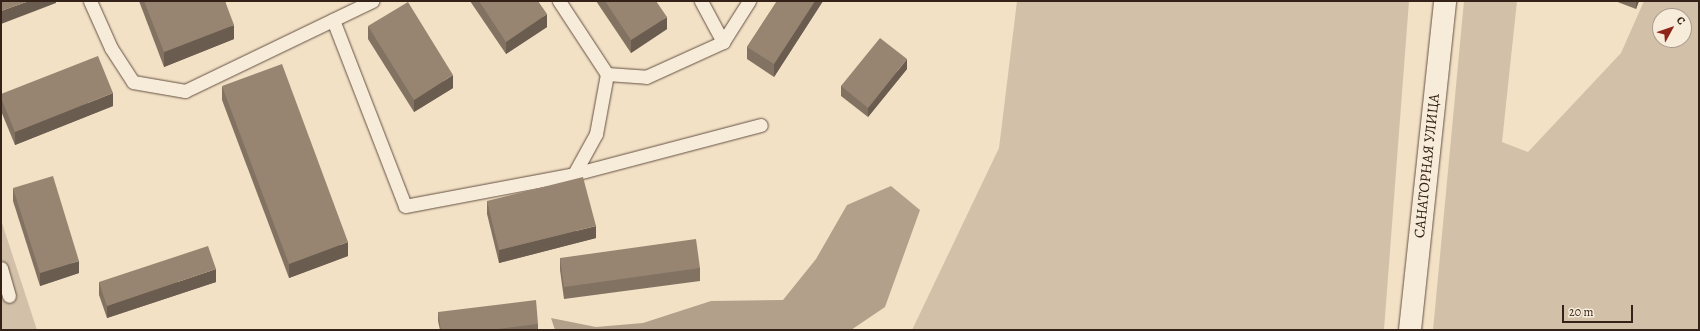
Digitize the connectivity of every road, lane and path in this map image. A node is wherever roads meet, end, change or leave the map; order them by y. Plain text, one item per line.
1 (90, 1) edge
2 (372, 1) edge
3 (559, 1) edge
4 (701, 1) edge
5 (749, 1) edge
6 (1445, 1) edge
7 (333, 20) junction
8 (723, 42) junction
9 (607, 74) junction
10 (761, 125) dead end
11 (574, 174) junction
12 (1, 268) edge
13 (9, 296) dead end
14 (1410, 330) edge

1 - 7 lane
2 - 7 lane
3 - 9 lane
4 - 8 lane
5 - 8 lane
6 - 14 street, САНАТОРНАЯ УЛИЦА
7 - 11 lane
8 - 9 lane
9 - 11 lane
10 - 11 lane
12 - 13 lane

